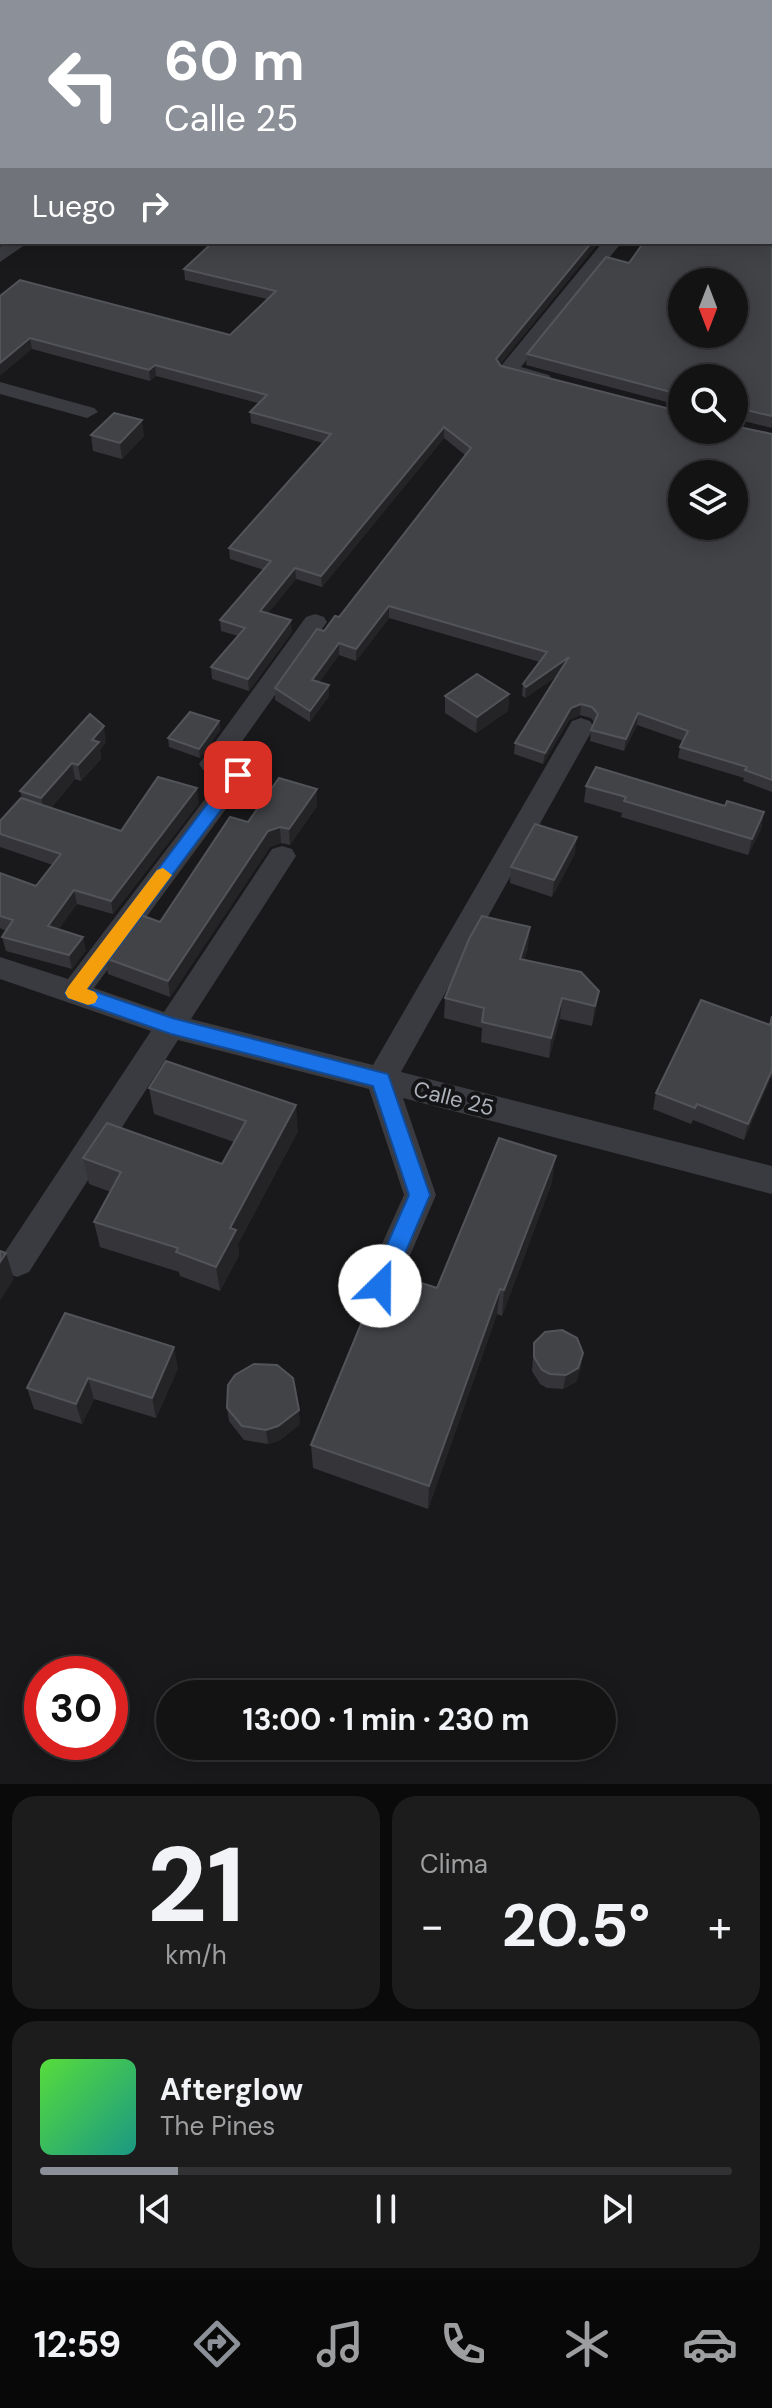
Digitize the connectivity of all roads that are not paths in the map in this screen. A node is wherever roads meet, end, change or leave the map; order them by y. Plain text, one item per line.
1 (17, 244) edge
2 (611, 244) edge
3 (0, 256) edge
4 (566, 385) edge
5 (0, 388) edge
6 (87, 412) dead end
7 (315, 622) dead end
8 (581, 727) dead end
9 (282, 856) dead end
10 (0, 968) edge
11 (74, 993) junction
12 (171, 1026) junction
13 (381, 1080) junction
14 (772, 1180) edge
15 (17, 1262) dead end
16 (380, 1286) edge

1 - 3 street
2 - 4 street
5 - 6 street
7 - 11 street
8 - 13 street
9 - 12 street
10 - 11 street, Calle 25
11 - 12 street, Calle 25
12 - 13 street, Calle 25
12 - 15 street
13 - 14 street, Calle 25
13 - 16 street

